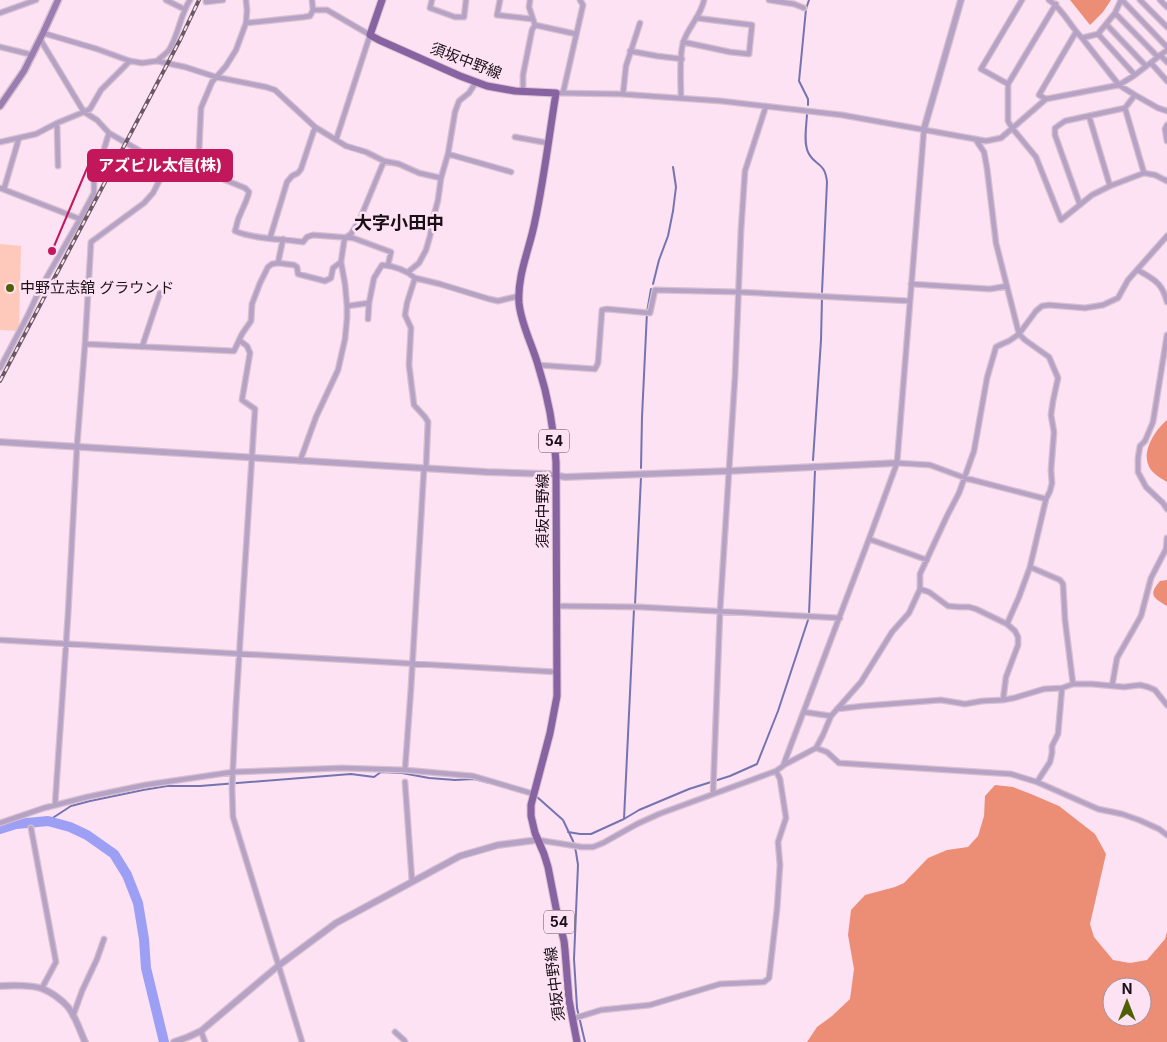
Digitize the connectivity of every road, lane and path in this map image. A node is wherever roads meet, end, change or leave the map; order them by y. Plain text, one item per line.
1 (36, 0) edge
2 (58, 0) edge
3 (166, 0) edge
4 (190, 0) edge
5 (206, 0) edge
6 (222, 0) edge
7 (246, 0) edge
8 (312, 0) edge
9 (382, 0) edge
10 (432, 0) edge
11 (466, 0) edge
12 (500, 0) edge
13 (530, 0) edge
14 (580, 0) edge
15 (704, 0) edge
16 (770, 0) edge
17 (961, 0) edge
18 (1022, 0) edge
19 (1049, 0) edge
20 (1122, 0) edge
21 (1140, 0) edge
22 (1160, 0) edge
23 (1056, 4) junction
24 (1167, 7) edge
25 (184, 8) junction
26 (804, 8) dead end
27 (313, 10) junction
28 (0, 13) edge
29 (1114, 13) junction
30 (696, 18) junction
31 (532, 19) junction
32 (246, 22) junction
33 (640, 23) dead end
34 (1106, 24) junction
35 (535, 25) junction
36 (1167, 28) edge
37 (1076, 32) junction
38 (576, 34) junction
39 (1098, 34) junction
40 (370, 35) junction
41 (42, 36) junction
42 (1082, 38) junction
43 (683, 42) junction
44 (0, 47) edge
45 (1167, 48) edge
46 (630, 51) junction
47 (32, 55) junction
48 (1159, 56) junction
49 (682, 59) junction
50 (157, 61) junction
51 (130, 62) junction
52 (1167, 62) edge
53 (1148, 65) junction
54 (1136, 75) junction
55 (216, 77) junction
56 (1167, 81) edge
57 (476, 82) junction
58 (1008, 84) junction
59 (1119, 85) junction
60 (523, 92) junction
61 (560, 93) junction
62 (623, 94) junction
63 (1135, 96) junction
64 (681, 98) junction
65 (1046, 99) junction
66 (0, 106) edge
67 (766, 106) junction
68 (1125, 108) junction
69 (1167, 111) edge
70 (84, 112) junction
71 (1089, 116) junction
72 (58, 124) junction
73 (1167, 124) edge
74 (315, 127) junction
75 (1012, 128) junction
76 (924, 129) junction
77 (109, 133) junction
78 (515, 137) dead end
79 (19, 138) junction
80 (336, 140) junction
81 (976, 140) junction
82 (1167, 141) edge
83 (0, 142) edge
84 (548, 143) junction
85 (448, 154) junction
86 (384, 161) junction
87 (169, 162) junction
88 (58, 166) dead end
89 (194, 166) junction
90 (511, 172) dead end
91 (1144, 173) junction
92 (441, 178) junction
93 (1167, 181) edge
94 (1110, 186) junction
95 (2, 189) edge
96 (1080, 205) junction
97 (80, 218) junction
98 (1167, 236) edge
99 (270, 238) junction
100 (345, 238) junction
101 (283, 239) junction
102 (341, 262) junction
103 (278, 264) junction
104 (388, 265) junction
105 (1138, 270) junction
106 (408, 272) junction
107 (415, 278) junction
108 (911, 284) junction
109 (1007, 286) junction
110 (738, 292) junction
111 (160, 293) dead end
112 (519, 296) junction
113 (910, 301) junction
114 (1167, 302) edge
115 (369, 303) junction
116 (347, 306) junction
117 (368, 319) dead end
118 (1019, 334) junction
119 (1167, 335) edge
120 (240, 340) junction
121 (85, 344) junction
122 (142, 347) junction
123 (538, 365) junction
124 (0, 368) edge
125 (0, 442) edge
126 (78, 446) junction
127 (252, 458) junction
128 (300, 461) junction
129 (897, 463) junction
130 (425, 468) junction
131 (729, 471) junction
132 (556, 476) junction
133 (965, 478) junction
134 (1046, 499) junction
135 (1167, 509) edge
136 (1167, 538) edge
137 (870, 539) junction
138 (927, 560) junction
139 (1030, 567) junction
140 (920, 589) junction
141 (557, 606) junction
142 (720, 611) junction
143 (840, 618) junction
144 (1007, 624) junction
145 (0, 640) edge
146 (66, 644) junction
147 (239, 653) junction
148 (412, 664) junction
149 (557, 672) junction
150 (1073, 684) junction
151 (1112, 686) junction
152 (1062, 688) junction
153 (1003, 700) junction
154 (1167, 705) edge
155 (836, 710) junction
156 (804, 712) junction
157 (830, 716) junction
158 (816, 748) junction
159 (783, 766) junction
160 (405, 770) junction
161 (776, 771) junction
162 (233, 773) junction
163 (405, 782) dead end
164 (1037, 782) junction
165 (534, 794) junction
166 (713, 794) junction
167 (55, 805) junction
168 (0, 823) edge
169 (31, 828) dead end
170 (1167, 834) edge
171 (537, 840) junction
172 (412, 881) junction
173 (104, 940) dead end
174 (278, 966) junction
175 (0, 986) edge
176 (42, 988) junction
177 (73, 1016) junction
178 (574, 1018) junction
179 (201, 1031) junction
180 (395, 1032) dead end
181 (86, 1042) edge
182 (174, 1042) edge
183 (205, 1042) edge
184 (302, 1042) edge
185 (405, 1042) edge
186 (577, 1042) edge

1 - 28 street
2 - 41 main road
3 - 25 street
4 - 25 street
5 - 6 street
7 - 32 street
8 - 27 street
9 - 40 main road
10 - 11 street
12 - 31 street
13 - 31 street
14 - 38 street
15 - 30 street
16 - 26 street
17 - 76 street
18 - 58 street
19 - 23 street
20 - 29 street
20 - 45 street
21 - 36 street
22 - 24 street
23 - 37 street
23 - 58 street
25 - 50 street
27 - 32 street
27 - 40 street
29 - 34 street
29 - 48 street
30 - 43 street
30 - 43 street
31 - 35 street
32 - 55 street
33 - 46 street
34 - 39 street
34 - 53 street
35 - 38 street
35 - 60 street
37 - 42 street
37 - 65 street
38 - 61 street
39 - 42 street
39 - 54 street
40 - 57 main road, 須坂中野線
40 - 80 street
41 - 47 main road
41 - 51 street
41 - 70 street
42 - 59 street
43 - 49 street
44 - 47 street
45 - 48 street
46 - 49 street
46 - 62 street
47 - 66 main road
48 - 52 street
48 - 53 street
49 - 64 street
50 - 51 street
50 - 55 street
51 - 70 street
53 - 54 street
53 - 56 street
54 - 59 street
55 - 74 street
55 - 89 street
57 - 60 main road, 須坂中野線
57 - 85 street
58 - 75 street
59 - 63 street
59 - 65 street
60 - 61 main road, 須坂中野線
61 - 62 street
61 - 84 main road, 須坂中野線 / 54
62 - 64 street
63 - 68 street
63 - 69 street
64 - 67 street
65 - 75 street
67 - 76 street
67 - 110 street
68 - 71 street
68 - 91 street
70 - 72 street
70 - 77 street
71 - 94 street
71 - 96 street
72 - 79 street
72 - 88 street
73 - 82 street
74 - 80 street
74 - 99 street
75 - 81 street
75 - 96 street
76 - 81 street
76 - 108 street
77 - 87 street
77 - 97 street
78 - 84 street
79 - 83 street
79 - 95 street
80 - 86 street
81 - 109 street
84 - 112 main road, 須坂中野線 / 54
85 - 90 street
85 - 92 street
86 - 92 street
86 - 100 street
87 - 89 street
87 - 121 street
89 - 99 street
91 - 93 street
91 - 94 street
92 - 106 street
94 - 96 street
95 - 97 street
97 - 124 street
98 - 105 street
99 - 101 street
100 - 101 street
100 - 102 street
100 - 104 street
101 - 103 street
102 - 103 street
102 - 116 street
103 - 120 street
104 - 106 street
104 - 115 street
105 - 114 street
105 - 118 street
106 - 107 street
107 - 112 street
107 - 130 street
108 - 109 street
108 - 113 street
109 - 118 street
110 - 113 street
110 - 123 street
110 - 131 street
111 - 122 street
112 - 123 main road, 須坂中野線 / 54
113 - 129 street
115 - 116 street
115 - 117 street
116 - 128 street
118 - 133 street
118 - 134 street
119 - 135 street
120 - 122 street
120 - 127 street
121 - 122 street
121 - 126 street
123 - 132 main road, 須坂中野線 / 54
125 - 126 street
126 - 127 street
126 - 146 street
127 - 128 street
127 - 147 street
128 - 130 street
129 - 131 street
129 - 133 street
129 - 137 street
130 - 132 street
130 - 148 street
131 - 132 street
131 - 142 street
132 - 141 main road, 須坂中野線 / 54
133 - 134 street
133 - 138 street
134 - 139 street
136 - 151 street
137 - 138 street
137 - 143 street
138 - 140 street
139 - 144 street
139 - 150 street
140 - 144 street
140 - 155 street
141 - 142 street
141 - 149 main road, 須坂中野線 / 54
142 - 143 street
142 - 166 street
143 - 156 street
144 - 153 street
145 - 146 street
146 - 147 street
146 - 167 street
147 - 148 street
147 - 162 street
148 - 149 street
148 - 160 street
149 - 165 main road, 須坂中野線 / 54
150 - 151 street
150 - 152 street
151 - 154 street
152 - 153 street
152 - 164 street
153 - 155 street
155 - 157 street
156 - 157 street
156 - 159 street
157 - 158 street
158 - 159 street
158 - 164 street
159 - 161 street
160 - 162 street
160 - 165 street
161 - 166 street
161 - 178 street
162 - 167 street
162 - 174 street
163 - 172 street
164 - 170 street
165 - 171 main road, 須坂中野線 / 54
166 - 171 street
167 - 168 street
169 - 176 street
171 - 172 street
171 - 178 main road, 須坂中野線 / 54
172 - 174 street
173 - 177 street
174 - 179 street
174 - 184 street
175 - 176 street
176 - 177 street
177 - 181 street
178 - 186 main road, 須坂中野線 / 54
179 - 182 street
179 - 183 street
180 - 185 street

